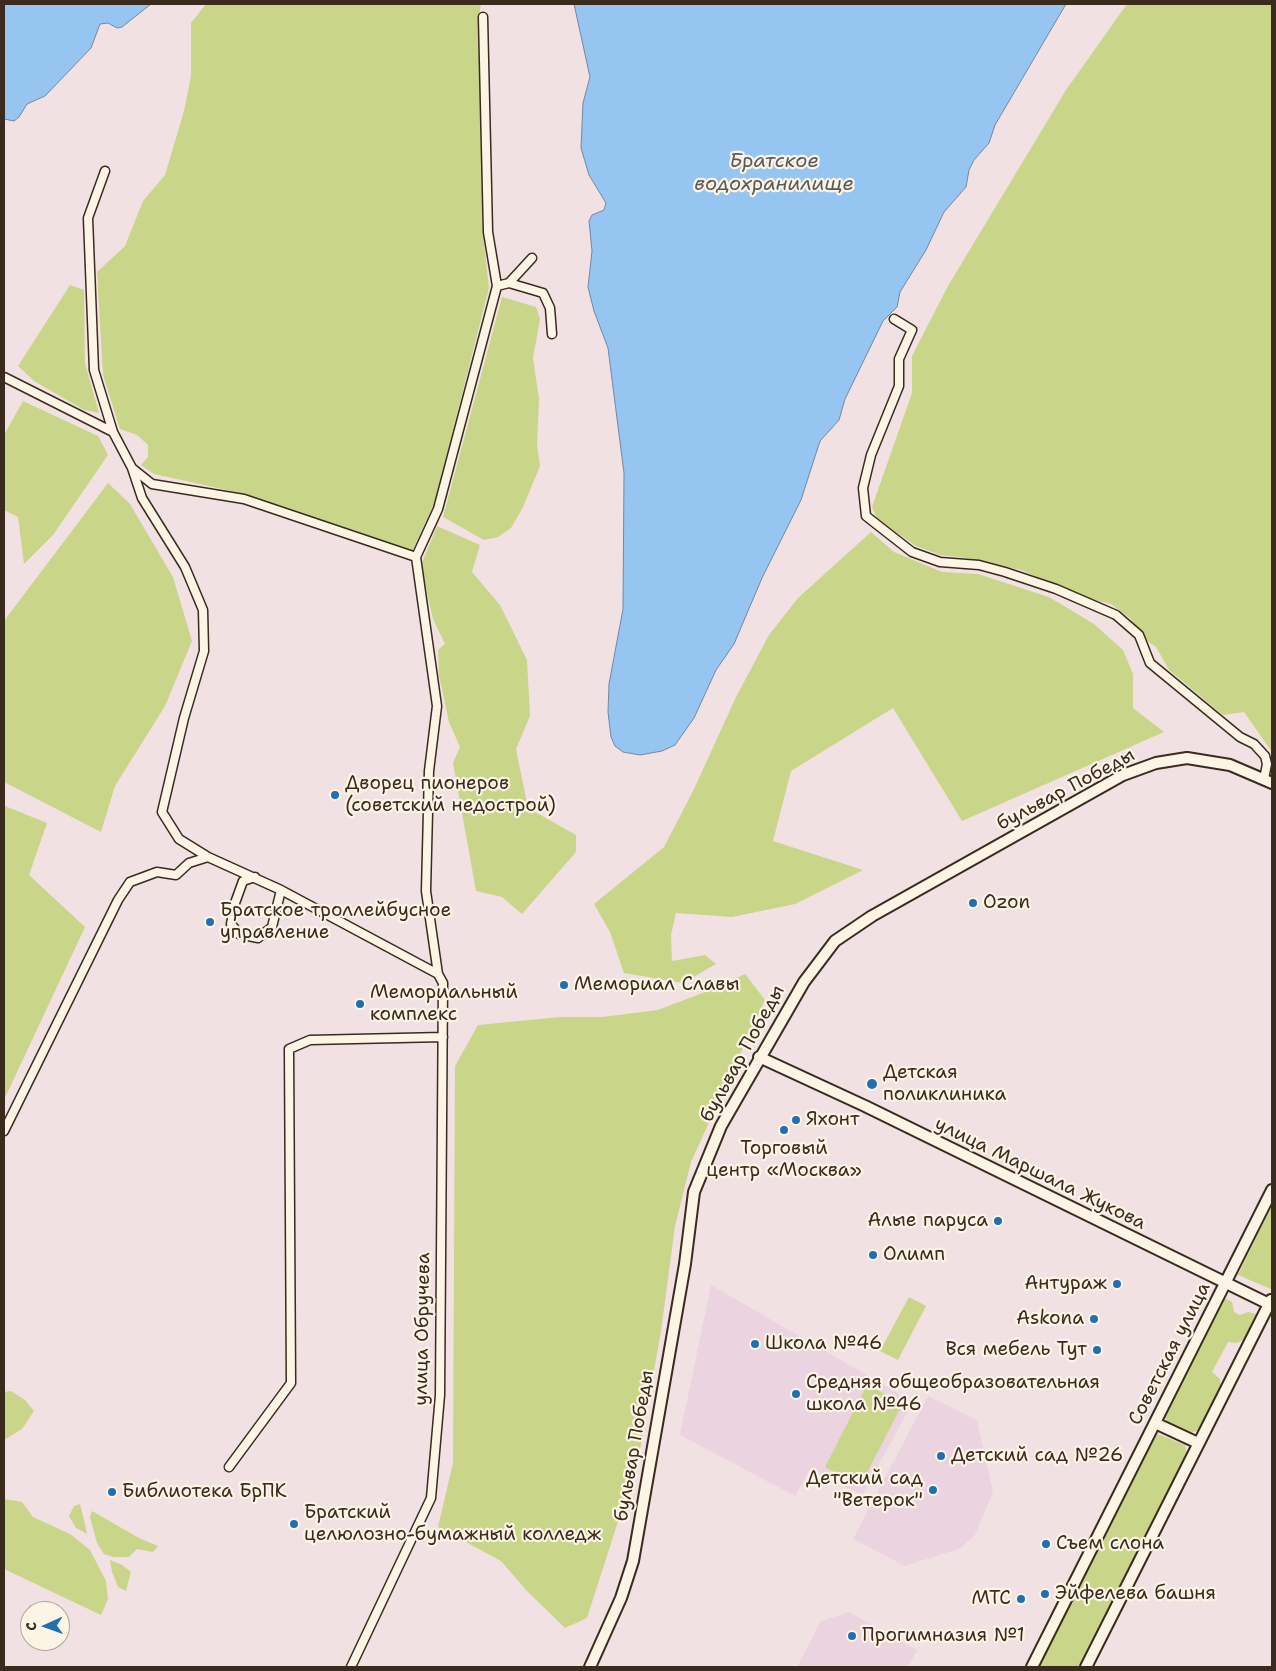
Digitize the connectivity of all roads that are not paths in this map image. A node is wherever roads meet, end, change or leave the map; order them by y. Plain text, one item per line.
1 (483, 18) dead end
2 (105, 170) dead end
3 (532, 258) dead end
4 (508, 283) junction
5 (497, 286) junction
6 (894, 320) dead end
7 (552, 334) dead end
8 (4, 378) edge
9 (113, 432) junction
10 (132, 468) junction
11 (416, 557) junction
12 (1268, 781) edge
13 (208, 857) junction
14 (255, 876) junction
15 (281, 890) junction
16 (438, 974) junction
17 (443, 1037) junction
18 (759, 1057) junction
19 (4, 1131) edge
20 (1272, 1190) edge
21 (1225, 1284) junction
22 (1271, 1301) edge
23 (1155, 1423) junction
24 (1198, 1443) junction
25 (228, 1467) dead end
26 (351, 1667) edge
27 (590, 1667) edge
28 (1032, 1667) edge
29 (1086, 1667) edge

1 - 5 street
2 - 9 street
3 - 4 street
4 - 5 street
4 - 7 street
5 - 11 street
6 - 12 street
8 - 9 street
9 - 10 street
10 - 11 street
10 - 13 street
11 - 16 street, улица Обручева
12 - 18 street, бульвар Победы
13 - 14 street
13 - 19 street
14 - 15 street
14 - 15 street
15 - 16 street
16 - 17 street, улица Обручева
17 - 25 street
17 - 26 street, улица Обручева
18 - 21 street, улица Маршала Жукова
18 - 27 street, бульвар Победы
20 - 21 street, Советская улица
21 - 22 street, улица Маршала Жукова
21 - 23 street, Советская улица
22 - 24 street
23 - 24 street
23 - 28 street, Советская улица
24 - 29 street

